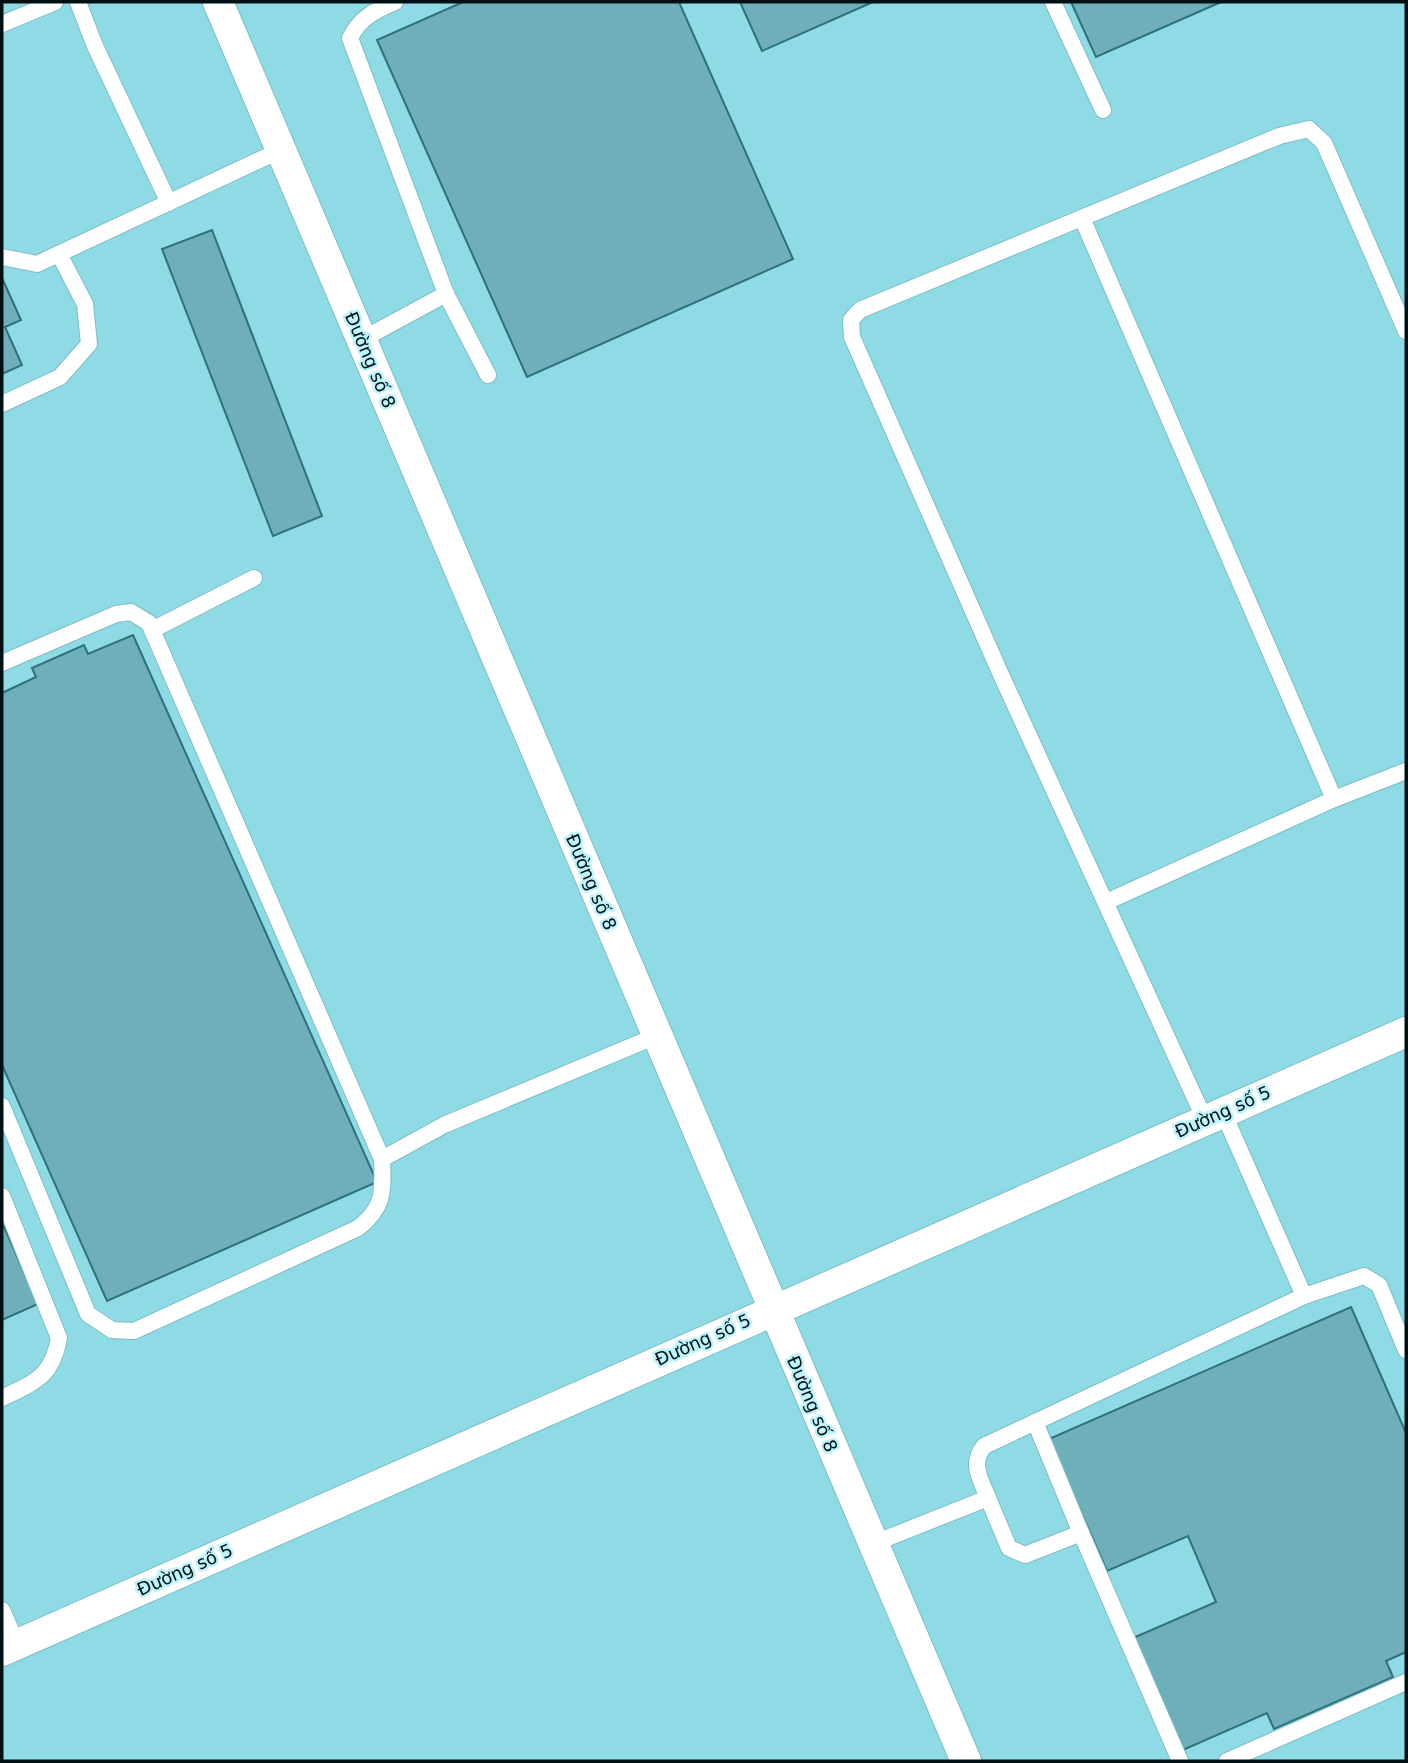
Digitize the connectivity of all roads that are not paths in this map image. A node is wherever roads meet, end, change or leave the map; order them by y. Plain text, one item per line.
1 (55, 2) edge
2 (78, 2) edge
3 (218, 2) edge
4 (394, 2) edge
5 (1053, 2) edge
6 (2, 24) edge
7 (1103, 110) dead end
8 (281, 150) junction
9 (169, 203) junction
10 (1082, 218) junction
11 (59, 254) junction
12 (2, 257) edge
13 (446, 294) junction
14 (1406, 331) edge
15 (361, 340) junction
16 (488, 375) dead end
17 (2, 404) edge
18 (254, 578) dead end
19 (152, 630) junction
20 (2, 663) edge
21 (1406, 771) edge
22 (1334, 799) junction
23 (1106, 902) junction
24 (1406, 1032) edge
25 (656, 1036) junction
26 (2, 1106) edge
27 (1214, 1116) junction
28 (382, 1159) junction
29 (2, 1196) edge
30 (1304, 1296) junction
31 (772, 1309) junction
32 (1406, 1350) edge
33 (2, 1398) edge
34 (1035, 1422) junction
35 (988, 1498) junction
36 (1081, 1532) junction
37 (873, 1544) junction
38 (2, 1610) edge
39 (10, 1647) edge
40 (1406, 1682) edge
41 (966, 1761) edge
42 (1180, 1761) edge
43 (1227, 1761) edge

1 - 6 lane
2 - 9 lane
3 - 8 street, Đường số 8
4 - 13 lane
5 - 7 lane
8 - 9 lane
8 - 15 street, Đường số 8
9 - 11 lane
10 - 14 lane
10 - 22 lane
10 - 23 lane
11 - 12 lane
11 - 17 lane
13 - 15 lane
13 - 16 lane
15 - 25 street, Đường số 8
18 - 19 lane
19 - 20 lane
19 - 28 lane
21 - 22 lane
22 - 23 lane
23 - 27 lane
24 - 27 street, Đường số 5
25 - 28 lane
25 - 31 street, Đường số 8
26 - 28 lane
27 - 30 lane
27 - 31 street, Đường số 5
29 - 33 lane
30 - 32 lane
30 - 34 lane
31 - 37 street, Đường số 8
31 - 39 street, Đường số 5
34 - 35 lane
34 - 36 lane
35 - 36 lane
35 - 37 lane
36 - 42 lane
37 - 41 street, Đường số 8
38 - 39 lane
40 - 43 lane

